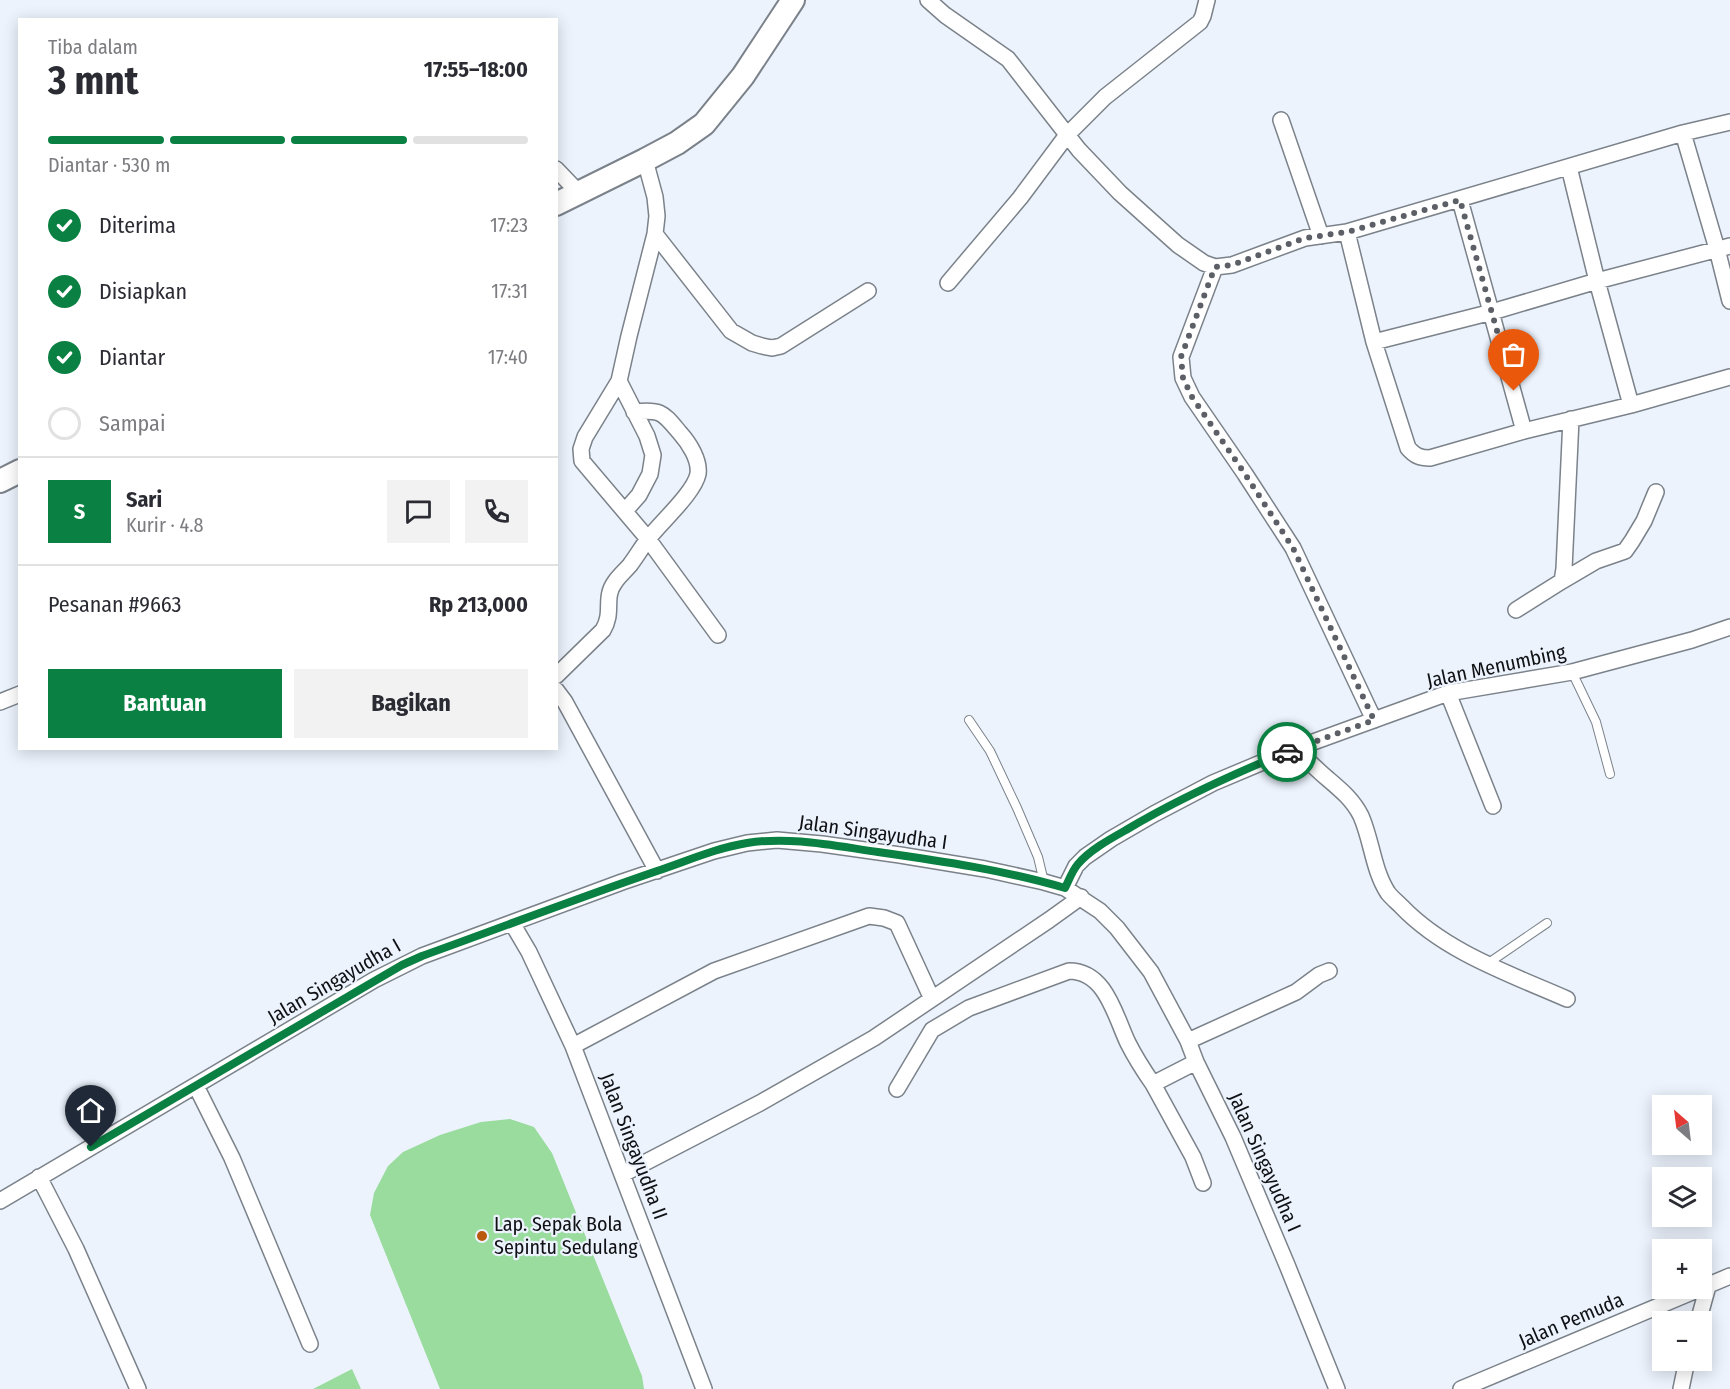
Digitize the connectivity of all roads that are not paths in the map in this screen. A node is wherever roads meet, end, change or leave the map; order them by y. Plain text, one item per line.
1 (793, 0) edge
2 (928, 0) edge
3 (1207, 0) edge
4 (1281, 120) dead end
5 (1730, 122) edge
6 (1683, 133) junction
7 (1067, 135) junction
8 (645, 160) junction
9 (1569, 167) junction
10 (558, 171) edge
11 (579, 193) junction
12 (1460, 200) junction
13 (558, 203) edge
14 (1347, 232) junction
15 (655, 234) junction
16 (1321, 236) junction
17 (1724, 248) edge
18 (1215, 267) junction
19 (1597, 281) junction
20 (948, 283) dead end
21 (868, 291) dead end
22 (1730, 301) edge
23 (1492, 312) junction
24 (1374, 342) junction
25 (1730, 377) edge
26 (619, 381) junction
27 (1631, 405) junction
28 (634, 412) junction
29 (1571, 419) junction
30 (1524, 430) junction
31 (18, 472) edge
32 (0, 482) edge
33 (1656, 492) dead end
34 (624, 511) junction
35 (648, 539) junction
36 (1562, 581) junction
37 (1516, 610) dead end
38 (1730, 627) edge
39 (718, 634) dead end
40 (1572, 672) junction
41 (558, 674) edge
42 (558, 693) edge
43 (1448, 693) junction
44 (18, 695) edge
45 (0, 702) edge
46 (969, 720) dead end
47 (1374, 720) junction
48 (1294, 749) junction
49 (1610, 774) dead end
50 (1493, 806) dead end
51 (657, 871) junction
52 (1044, 882) junction
53 (1065, 888) junction
54 (1081, 897) junction
55 (512, 923) junction
56 (1547, 923) dead end
57 (1487, 963) junction
58 (1329, 971) dead end
59 (932, 999) junction
60 (1567, 999) dead end
61 (1188, 1041) junction
62 (573, 1046) junction
63 (1196, 1062) junction
64 (1153, 1084) junction
65 (196, 1086) junction
66 (897, 1089) dead end
67 (623, 1174) junction
68 (39, 1177) junction
69 (1203, 1183) dead end
70 (0, 1201) edge
71 (1730, 1276) edge
72 (1712, 1284) edge
73 (1677, 1299) edge
74 (310, 1344) dead end
75 (1685, 1371) edge
76 (138, 1389) edge
77 (704, 1389) edge
78 (1337, 1389) edge
79 (1461, 1389) edge
80 (1681, 1389) edge

1 - 8 main road
2 - 7 street
3 - 7 street
4 - 16 street
5 - 6 street
6 - 9 street
6 - 17 street
7 - 18 street
7 - 20 street
8 - 11 main road
8 - 15 street
9 - 12 street
9 - 19 street
10 - 11 street
11 - 13 main road
12 - 14 street
12 - 23 street
14 - 16 street
14 - 24 street
15 - 21 street
15 - 26 street
16 - 18 street
17 - 19 street
17 - 22 street
18 - 47 street
19 - 23 street
19 - 27 street
23 - 24 street
23 - 30 street
24 - 30 street
25 - 27 street
26 - 28 street
26 - 34 street
27 - 29 street
28 - 34 street
28 - 35 street
29 - 30 street
29 - 36 street
31 - 32 main road
33 - 36 street
34 - 35 street
35 - 39 street
35 - 41 street
36 - 37 street
38 - 40 street, Jalan Menumbing
40 - 43 street, Jalan Menumbing
40 - 49 lane
42 - 51 street
43 - 47 street, Jalan Menumbing
43 - 50 street
44 - 45 street
46 - 52 lane
47 - 48 street, Jalan Menumbing
48 - 53 street, Jalan Menumbing
48 - 57 street
51 - 52 street, Jalan Singayudha I
51 - 55 street, Jalan Singayudha I
52 - 53 street, Jalan Singayudha I
53 - 54 street, Jalan Singayudha I
54 - 59 street
54 - 61 street, Jalan Singayudha I
55 - 62 street, Jalan Singayudha II
55 - 65 street, Jalan Singayudha I
56 - 57 lane
57 - 60 street
58 - 61 street
59 - 62 street
59 - 67 street
61 - 63 street, Jalan Singayudha I
62 - 67 street, Jalan Singayudha II
63 - 64 street
63 - 78 street, Jalan Singayudha I
64 - 66 street
64 - 69 street
65 - 68 street, Jalan Singayudha I
65 - 74 street
67 - 77 street, Jalan Singayudha II
68 - 70 street, Jalan Singayudha I
68 - 76 street
71 - 72 street, Jalan Pemuda
73 - 79 street, Jalan Pemuda
75 - 80 street

